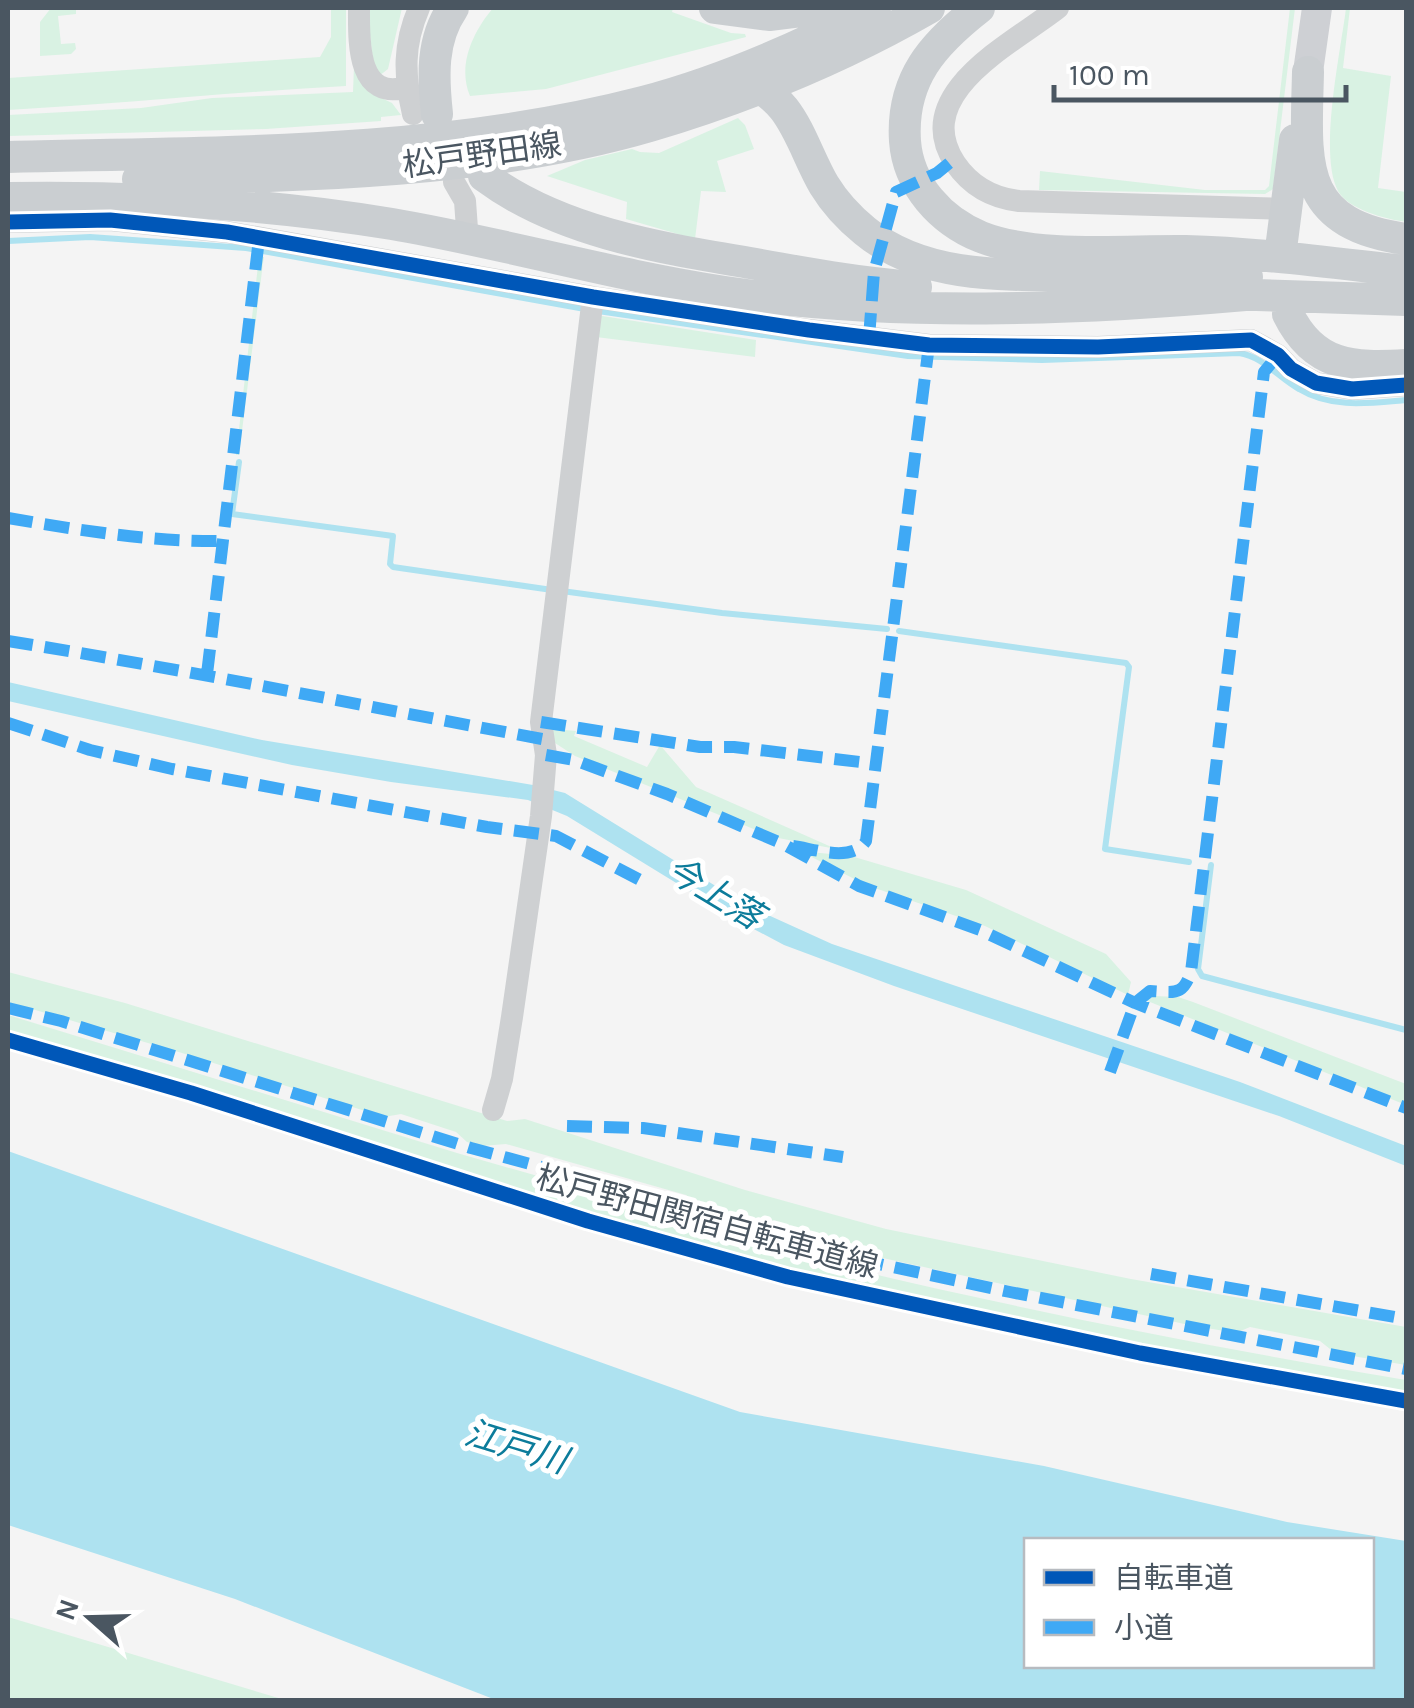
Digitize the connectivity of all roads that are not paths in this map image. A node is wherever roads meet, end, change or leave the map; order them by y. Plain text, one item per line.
1 (359, 8) edge
2 (419, 8) edge
3 (453, 8) edge
4 (715, 8) edge
5 (825, 8) edge
6 (875, 8) edge
7 (930, 8) edge
8 (979, 8) edge
9 (1058, 8) edge
10 (1317, 8) edge
11 (1308, 72) junction
12 (708, 80) junction
13 (760, 87) junction
14 (406, 88) junction
15 (425, 114) joint
16 (8, 157) edge
17 (469, 179) joint
18 (8, 182) edge
19 (8, 198) edge
20 (8, 222) edge
21 (1283, 225) joint
22 (1406, 239) edge
23 (462, 251) junction
24 (1406, 271) edge
25 (1406, 284) edge
26 (1246, 295) junction
27 (1406, 300) edge
28 (591, 306) junction
29 (1288, 314) dead end
30 (1406, 365) edge
31 (1406, 385) edge
32 (493, 1110) dead end

1 - 14 street
2 - 14 street
3 - 15 main road
4 - 5 main road
6 - 12 main road, 松戸野田線
7 - 13 main road, 松戸野田線
8 - 24 main road
9 - 21 street
10 - 11 street
11 - 21 main road
11 - 22 main road
12 - 13 main road
12 - 16 main road, 松戸野田線
13 - 18 main road, 松戸野田線
13 - 25 main road
14 - 15 street
17 - 23 street
17 - 26 main road
19 - 26 main road
20 - 23 street
23 - 28 street
26 - 27 main road
28 - 31 street
28 - 32 street
29 - 30 main road

